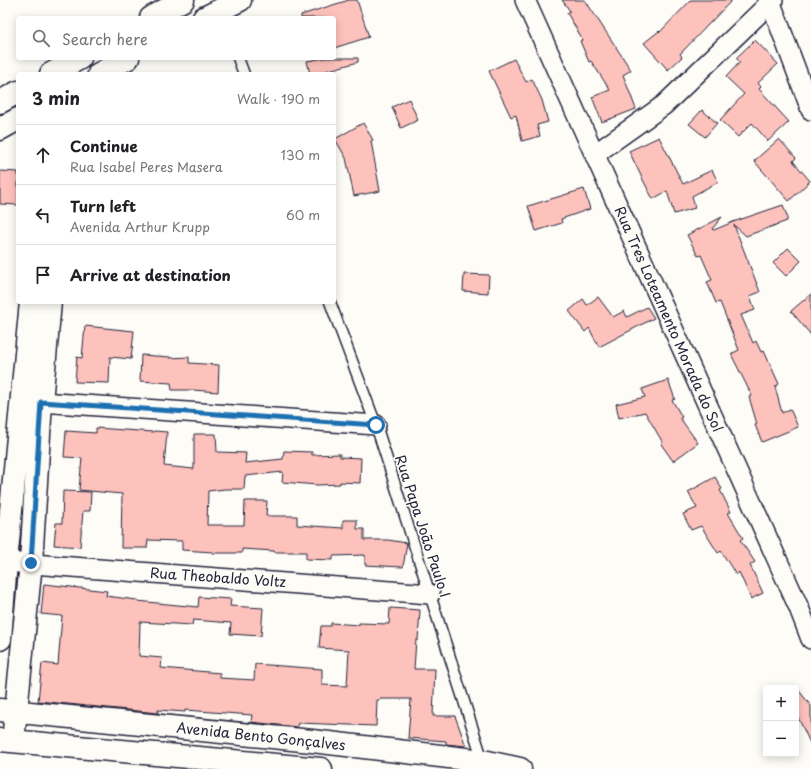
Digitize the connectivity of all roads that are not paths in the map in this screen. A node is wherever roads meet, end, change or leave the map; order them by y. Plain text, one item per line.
1 (183, 0) edge
2 (240, 0) edge
3 (524, 0) edge
4 (771, 1) edge
5 (216, 12) edge
6 (155, 16) edge
7 (124, 60) edge
8 (239, 60) edge
9 (103, 72) edge
10 (243, 72) edge
11 (16, 93) edge
12 (0, 102) edge
13 (811, 110) edge
14 (16, 120) edge
15 (0, 129) edge
16 (595, 154) junction
17 (31, 304) edge
18 (50, 304) edge
19 (331, 304) edge
20 (31, 401) junction
21 (376, 425) junction
22 (6, 562) junction
23 (31, 563) junction
24 (430, 594) junction
25 (0, 639) edge
26 (811, 639) edge
27 (8, 711) edge
28 (257, 735) junction
29 (6, 741) edge
30 (483, 761) junction
31 (256, 763) junction
32 (320, 769) edge
33 (520, 769) edge

1 - 6 main road
2 - 5 main road
3 - 16 street, Rua Tres Loteamento Morada do Sol
4 - 13 street
4 - 16 street
7 - 9 main road
8 - 10 lane
11 - 12 main road
14 - 15 main road
16 - 26 street, Rua Tres Loteamento Morada do Sol
17 - 20 main road
18 - 20 main road
19 - 21 lane, Rua Papa João Paulo I
20 - 21 street
20 - 22 main road
20 - 23 main road
21 - 24 lane, Rua Papa João Paulo I
22 - 23 street, Rua Theobaldo Voltz
22 - 25 main road
23 - 24 street, Rua Theobaldo Voltz
23 - 27 main road
24 - 30 lane, Rua Papa João Paulo I
27 - 28 main road, Avenida Bento Gonçalves
27 - 29 main road
28 - 30 main road, Avenida Bento Gonçalves
28 - 31 main road
29 - 31 main road, Avenida Bento Gonçalves
30 - 33 main road, Avenida Bento Gonçalves
31 - 32 main road, Avenida Bento Gonçalves

